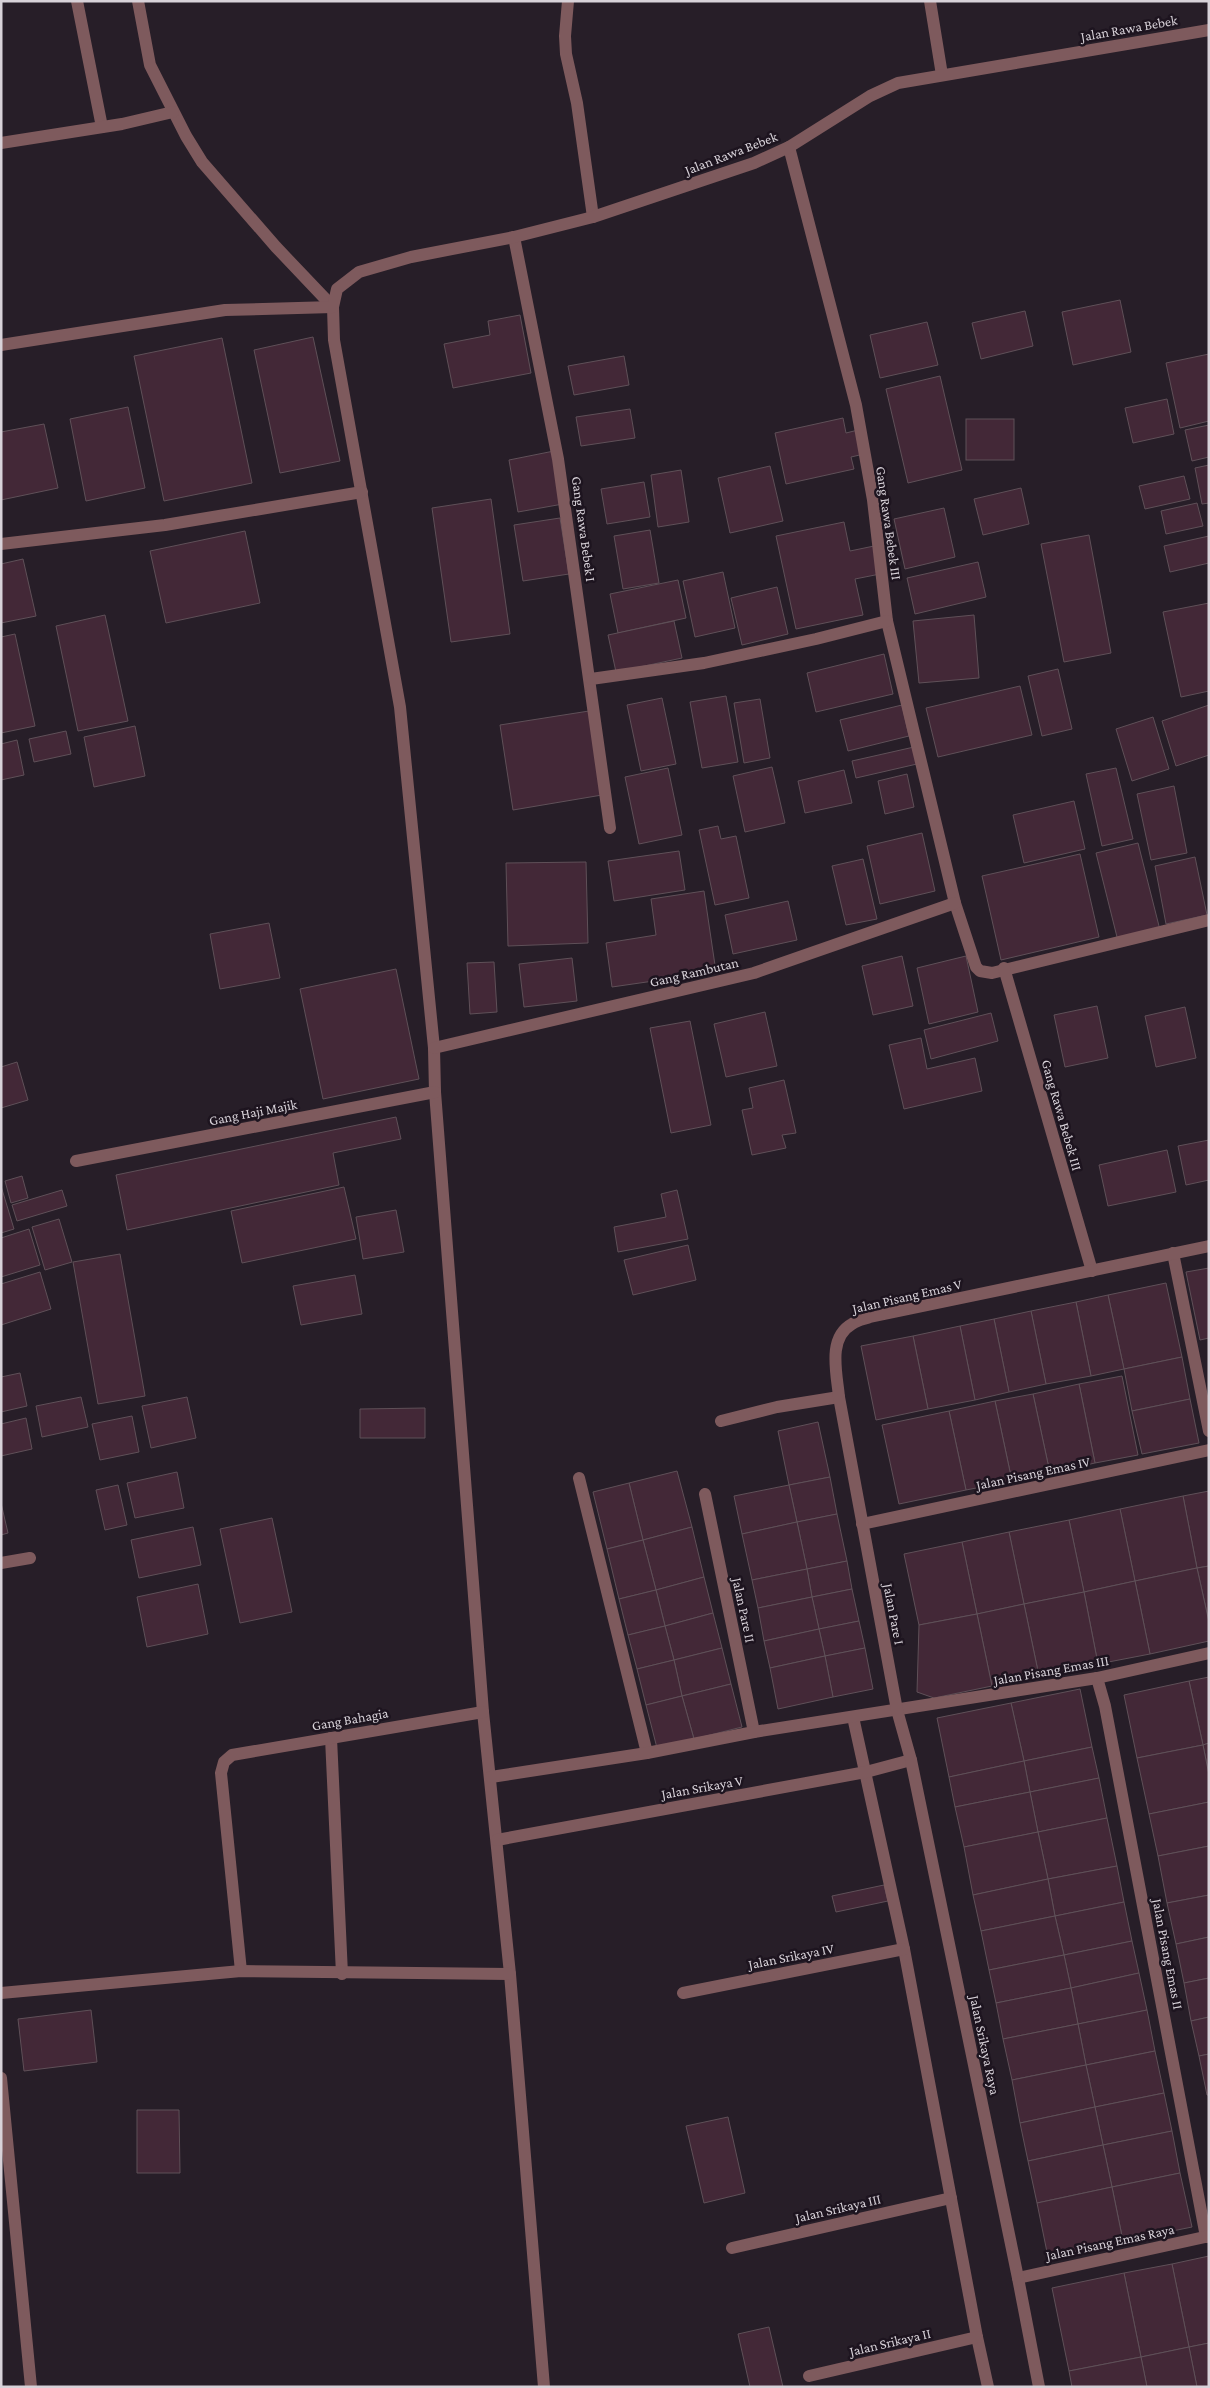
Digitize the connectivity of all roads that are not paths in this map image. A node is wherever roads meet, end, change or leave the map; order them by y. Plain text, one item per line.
1 (77, 1) edge
2 (138, 1) edge
3 (568, 1) edge
4 (930, 1) edge
5 (1209, 30) edge
6 (942, 75) junction
7 (173, 112) junction
8 (102, 127) junction
9 (1, 144) edge
10 (789, 147) junction
11 (593, 217) junction
12 (514, 238) junction
13 (333, 307) junction
14 (1, 345) edge
15 (362, 492) junction
16 (1, 544) edge
17 (887, 621) junction
18 (591, 679) junction
19 (610, 828) dead end
20 (955, 903) junction
21 (1209, 920) edge
22 (1004, 968) junction
23 (434, 1048) junction
24 (435, 1092) junction
25 (76, 1161) dead end
26 (1209, 1246) edge
27 (1173, 1253) junction
28 (1092, 1271) junction
29 (839, 1397) junction
30 (721, 1421) dead end
31 (1209, 1431) edge
32 (1209, 1450) edge
33 (579, 1478) dead end
34 (704, 1494) dead end
35 (862, 1524) junction
36 (30, 1558) dead end
37 (1, 1563) edge
38 (1209, 1653) edge
39 (1097, 1678) junction
40 (897, 1710) junction
41 (483, 1712) junction
42 (853, 1717) junction
43 (754, 1732) junction
44 (330, 1738) junction
45 (647, 1753) junction
46 (911, 1760) junction
47 (866, 1772) junction
48 (491, 1777) junction
49 (497, 1840) junction
50 (904, 1949) junction
51 (242, 1971) junction
52 (342, 1974) junction
53 (510, 1974) junction
54 (1, 1993) edge
55 (683, 1993) dead end
56 (1, 2078) edge
57 (5, 2138) edge
58 (951, 2198) junction
59 (1208, 2236) edge
60 (732, 2248) dead end
61 (1018, 2278) junction
62 (977, 2337) junction
63 (809, 2376) dead end
64 (31, 2387) edge
65 (544, 2387) edge
66 (988, 2387) edge
67 (1039, 2387) edge

1 - 8 street
2 - 7 street
3 - 11 street
4 - 6 street
5 - 6 street, Jalan Rawa Bebek
6 - 10 street, Jalan Rawa Bebek
7 - 8 street
7 - 13 street
8 - 9 street
10 - 11 street, Jalan Rawa Bebek
10 - 17 street, Gang Rawa Bebek III
11 - 12 street, Jalan Rawa Bebek
12 - 13 street, Jalan Rawa Bebek
12 - 18 street, Gang Rawa Bebek I
13 - 14 street
13 - 15 street
15 - 16 street
15 - 23 street
17 - 18 street
17 - 20 street, Gang Rawa Bebek III
18 - 19 street, Gang Rawa Bebek I
20 - 22 street, Gang Rawa Bebek III
20 - 23 street, Gang Rambutan
21 - 22 street, Gang Rawa Bebek III
22 - 28 street, Gang Rawa Bebek III
23 - 24 street
24 - 25 street, Gang Haji Majik
24 - 41 street
26 - 27 street, Jalan Pisang Emas V
27 - 28 street, Jalan Pisang Emas V
27 - 31 street
28 - 29 street, Jalan Pisang Emas V
29 - 30 street
29 - 35 street, Jalan Pisang Emas V
32 - 35 street, Jalan Pisang Emas IV
33 - 45 street
34 - 43 street, Jalan Pare II
35 - 40 street, Jalan Pare I
36 - 37 street
38 - 39 street, Jalan Pisang Emas III
39 - 40 street, Jalan Pisang Emas III
39 - 59 street, Jalan Pisang Emas II
40 - 42 street
40 - 46 street, Jalan Srikaya Raya
41 - 44 street, Gang Bahagia
41 - 48 street
42 - 43 street
42 - 47 street
43 - 45 street
44 - 51 street, Gang Bahagia
44 - 52 street
45 - 48 street
46 - 47 street, Jalan Srikaya V
46 - 61 street, Jalan Srikaya Raya
47 - 49 street, Jalan Srikaya V
47 - 50 street
48 - 49 street
49 - 53 street
50 - 55 street, Jalan Srikaya IV
50 - 58 street
51 - 52 street
51 - 54 street
52 - 53 street
53 - 65 street
56 - 57 street
57 - 64 street
58 - 60 street, Jalan Srikaya III
58 - 62 street
59 - 61 street, Jalan Pisang Emas Raya
61 - 67 street, Jalan Srikaya Raya
62 - 63 street, Jalan Srikaya II
62 - 66 street

